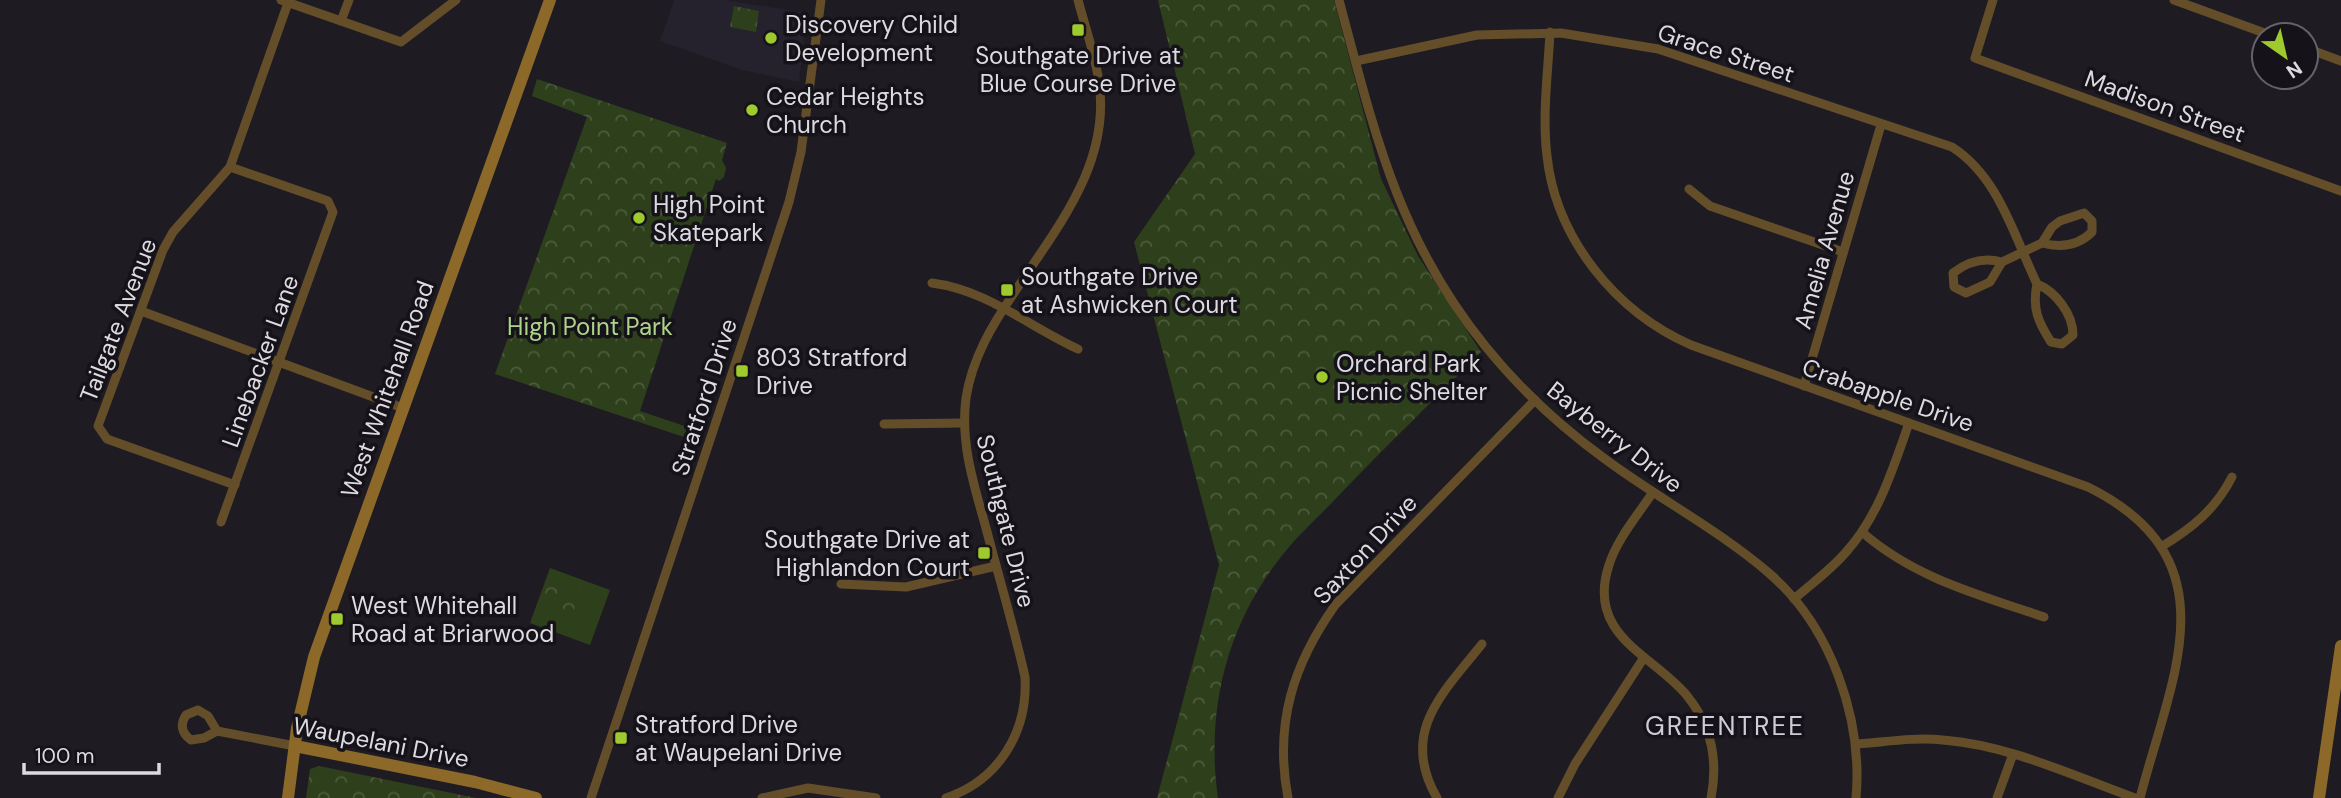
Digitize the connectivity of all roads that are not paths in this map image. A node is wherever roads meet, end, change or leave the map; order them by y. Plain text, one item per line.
1 (349, 0) edge
2 (456, 0) edge
3 (550, 0) edge
4 (821, 0) edge
5 (1078, 0) edge
6 (1339, 0) edge
7 (1993, 0) edge
8 (2174, 0) edge
9 (286, 1) edge
10 (341, 21) junction
11 (2250, 28) edge
12 (1550, 32) junction
13 (2320, 53) edge
14 (1356, 61) junction
15 (2341, 61) edge
16 (1881, 125) junction
17 (230, 167) junction
18 (1689, 190) dead end
19 (2341, 191) edge
20 (2042, 243) junction
21 (1843, 252) junction
22 (2022, 253) junction
23 (2002, 262) junction
24 (932, 283) dead end
25 (2037, 284) junction
26 (1004, 308) junction
27 (141, 311) junction
28 (1078, 349) dead end
29 (281, 362) junction
30 (1804, 386) junction
31 (1535, 400) junction
32 (403, 408) junction
33 (1909, 423) junction
34 (884, 424) dead end
35 (964, 426) junction
36 (2232, 477) dead end
37 (235, 485) junction
38 (1653, 492) junction
39 (221, 522) dead end
40 (1862, 532) junction
41 (2161, 547) junction
42 (996, 566) junction
43 (841, 584) dead end
44 (1794, 599) junction
45 (2044, 617) dead end
46 (1482, 644) dead end
47 (2341, 646) edge
48 (1643, 659) junction
49 (217, 731) dead end
50 (1856, 744) junction
51 (295, 746) junction
52 (2013, 754) junction
53 (288, 798) edge
54 (536, 798) edge
55 (591, 798) edge
56 (762, 798) edge
57 (876, 798) edge
58 (946, 798) edge
59 (1288, 798) edge
60 (1437, 798) edge
61 (1558, 798) edge
62 (1711, 798) edge
63 (1856, 798) edge
64 (1997, 798) edge
65 (2138, 798) edge
66 (2319, 798) edge

1 - 10 street
2 - 10 street
3 - 32 main road, West Whitehall Road
4 - 55 street, Stratford Drive
5 - 26 street, Southgate Drive
6 - 14 street, Bayberry Drive
7 - 19 street, Madison Street
8 - 11 street
9 - 10 street
9 - 17 street, Tailgate Avenue
12 - 14 street, Grace Street
12 - 16 street, Grace Street
12 - 30 street, Crabapple Drive
13 - 15 street
14 - 31 street, Bayberry Drive
16 - 21 street, Amelia Avenue
16 - 22 street, Grace Street
17 - 27 street, Tailgate Avenue
17 - 29 street, Linebacker Lane
18 - 21 street
20 - 20 street
20 - 22 street
21 - 30 street, Amelia Avenue
22 - 23 street
22 - 25 street, Grace Street
23 - 23 street
24 - 26 street
25 - 25 street
26 - 28 street
26 - 35 street, Southgate Drive
27 - 29 street
27 - 37 street, Tailgate Avenue
29 - 32 street
29 - 37 street, Linebacker Lane
30 - 33 street, Crabapple Drive
31 - 38 street, Bayberry Drive
31 - 59 street, Saxton Drive
32 - 51 main road, West Whitehall Road
33 - 40 street
33 - 41 street, Crabapple Drive
34 - 35 street
35 - 42 street, Southgate Drive
36 - 41 street
37 - 39 street, Linebacker Lane
38 - 44 street, Bayberry Drive
38 - 48 street
40 - 44 street
40 - 45 street
41 - 65 street, Crabapple Drive
42 - 43 street
42 - 58 street, Southgate Drive
44 - 50 street, Bayberry Drive
46 - 60 street
47 - 66 main road
48 - 61 street
48 - 62 street
49 - 51 street, Waupelani Drive
50 - 52 street
50 - 63 street, Bayberry Drive
51 - 53 main road, West Whitehall Road
51 - 54 main road, Waupelani Drive
52 - 64 street
52 - 65 street
56 - 57 street

